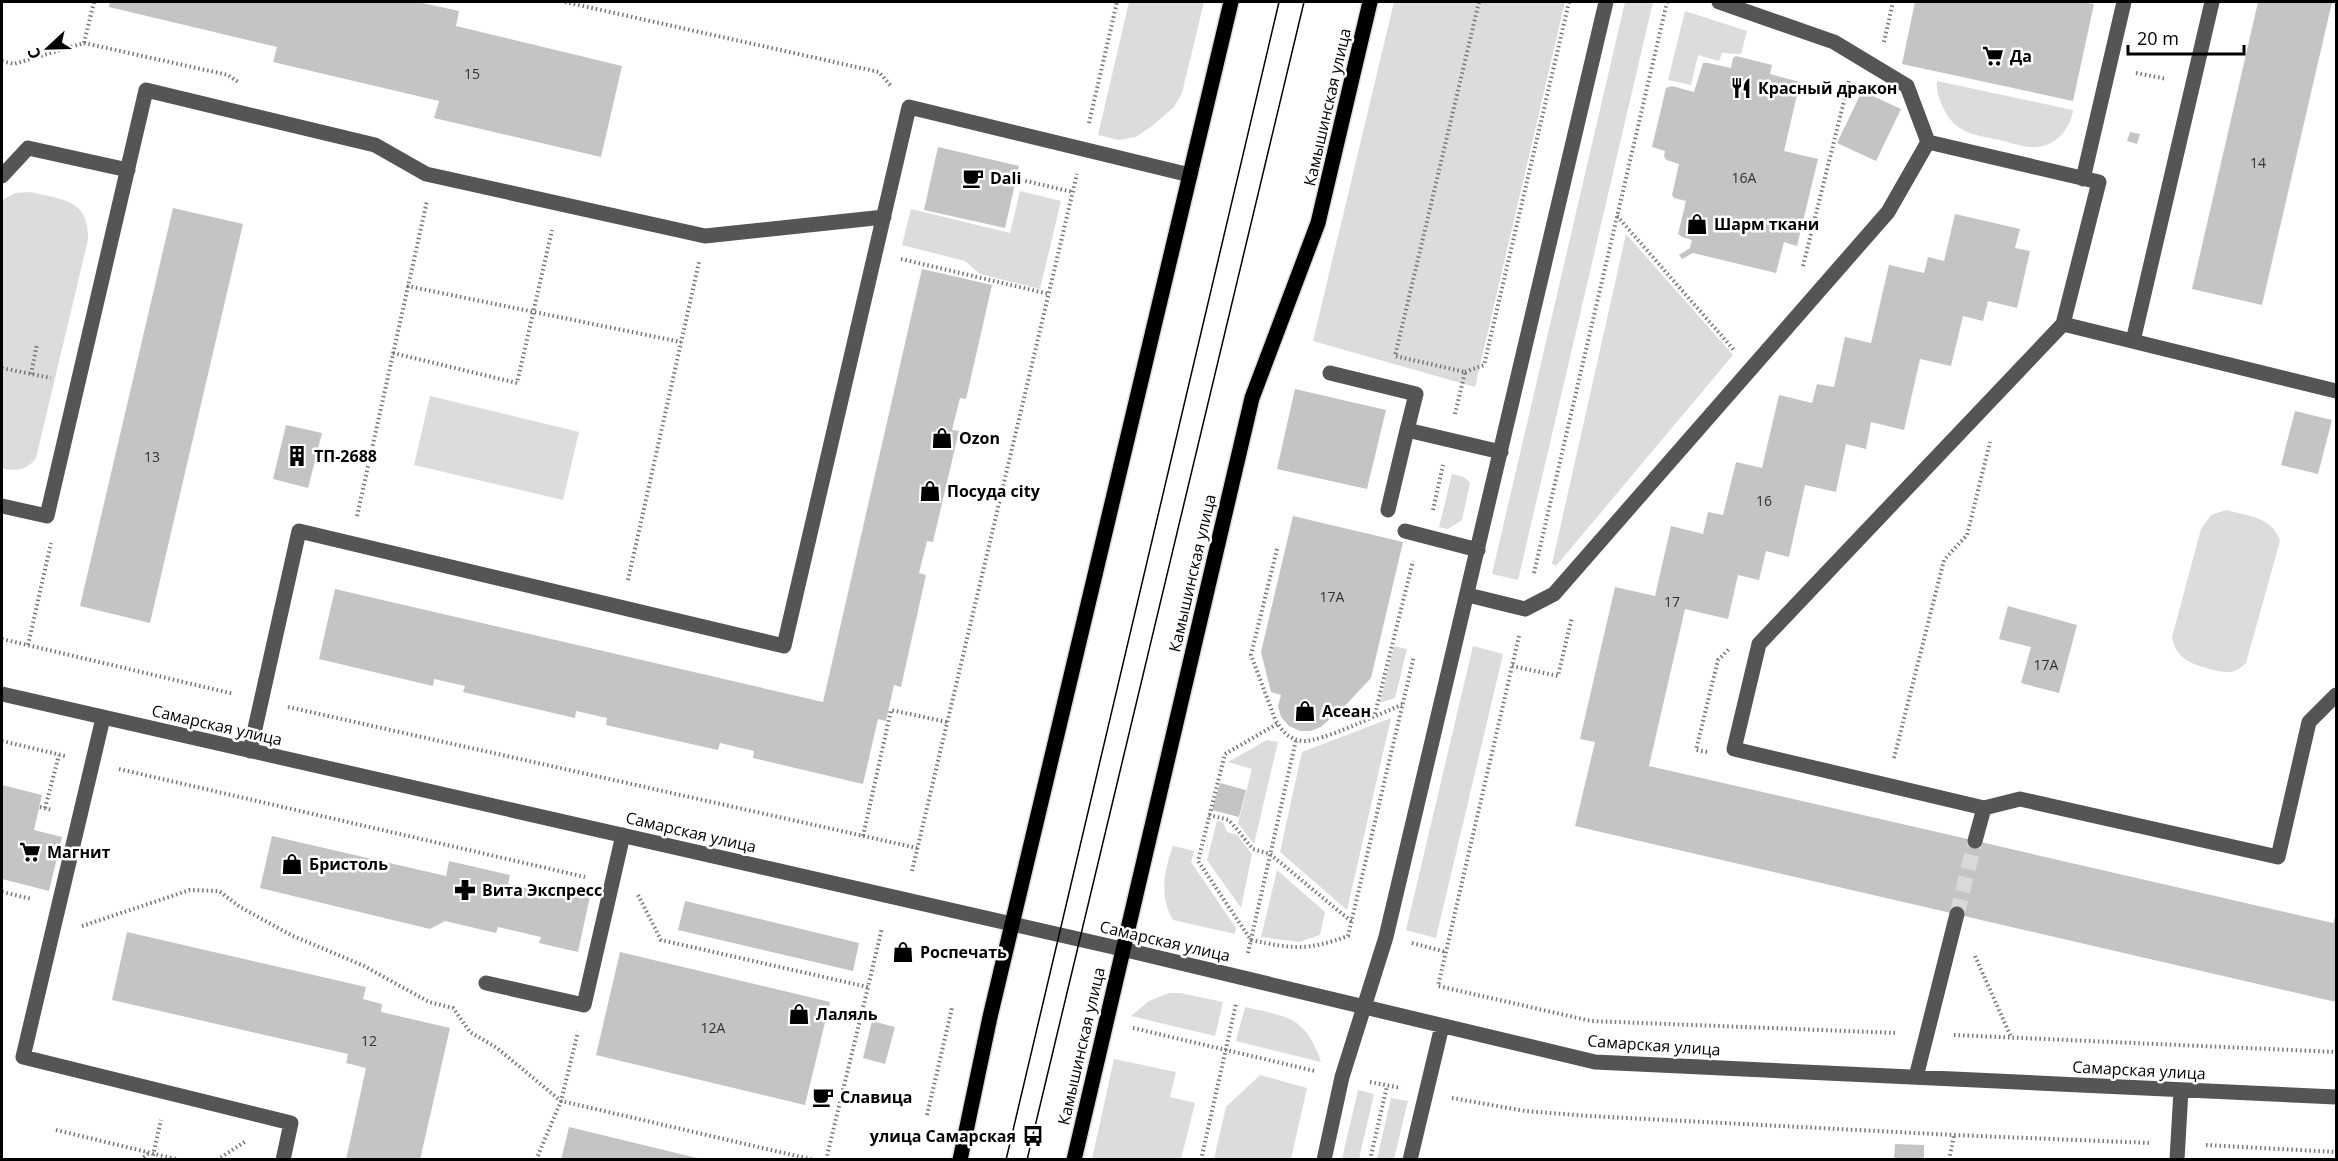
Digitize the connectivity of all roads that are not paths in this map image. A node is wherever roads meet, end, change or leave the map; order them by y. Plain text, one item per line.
1 (1231, 2) edge
2 (1370, 2) edge
3 (1606, 2) edge
4 (1719, 2) edge
5 (2124, 2) edge
6 (2212, 2) edge
7 (1928, 142) junction
8 (128, 170) junction
9 (1190, 175) junction
10 (2, 176) edge
11 (2083, 178) junction
12 (884, 217) junction
13 (2063, 324) junction
14 (2133, 341) junction
15 (1330, 373) dead end
16 (2337, 391) edge
17 (1407, 430) junction
18 (1501, 452) junction
19 (2, 506) edge
20 (1388, 510) dead end
21 (1417, 535) road end
22 (1478, 550) junction
23 (1468, 595) junction
24 (2, 694) edge
25 (2337, 696) edge
26 (103, 718) junction
27 (250, 751) junction
28 (1984, 808) junction
29 (623, 835) junction
30 (1975, 841) tunnel mouth
31 (1957, 914) tunnel mouth
32 (1013, 924) junction
33 (1122, 949) junction
34 (486, 983) dead end
35 (1365, 1007) junction
36 (1442, 1026) junction
37 (1916, 1077) junction
38 (2181, 1090) junction
39 (2337, 1097) edge
40 (283, 1160) edge
41 (960, 1160) edge
42 (1074, 1160) edge
43 (1323, 1160) edge
44 (1410, 1160) edge
45 (2177, 1160) edge

1 - 9 main road
2 - 33 main road, Камышинская улица
3 - 18 street
4 - 7 street
5 - 11 street
6 - 14 street
7 - 11 street
7 - 23 street
8 - 10 street
8 - 12 street
8 - 19 street
9 - 12 street
9 - 32 main road
11 - 13 street
12 - 27 street
13 - 14 street
13 - 28 street
14 - 16 street
15 - 17 street
17 - 18 street
17 - 20 street
18 - 22 street
21 - 22 street
22 - 23 street
23 - 35 street
24 - 26 street, Самарская улица
25 - 28 street
26 - 27 street, Самарская улица
26 - 40 street
27 - 29 street, Самарская улица
28 - 30 street
29 - 32 street, Самарская улица
29 - 34 street
31 - 37 street
32 - 33 street, Самарская улица
32 - 41 main road
33 - 35 street, Самарская улица
33 - 42 main road, Камышинская улица
35 - 36 street, Самарская улица
35 - 43 street
36 - 37 street, Самарская улица
36 - 44 street
37 - 38 street, Самарская улица
38 - 39 street, Самарская улица
38 - 45 street

